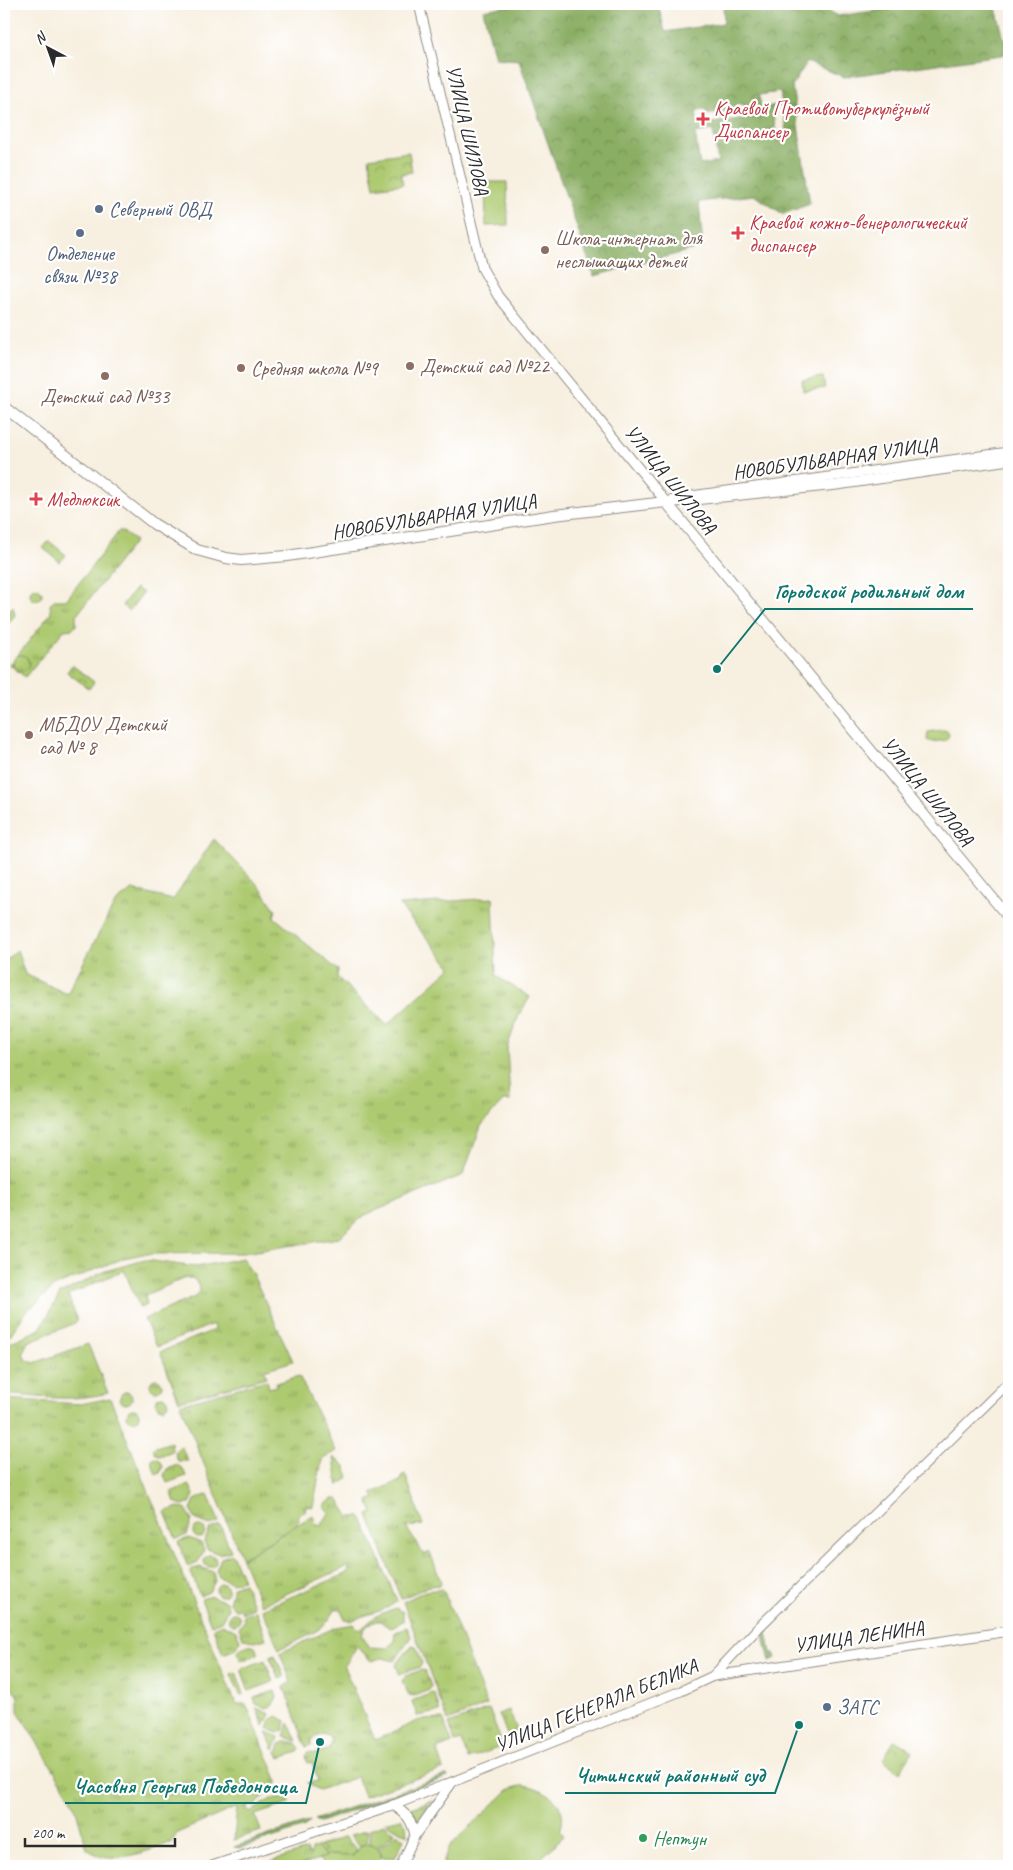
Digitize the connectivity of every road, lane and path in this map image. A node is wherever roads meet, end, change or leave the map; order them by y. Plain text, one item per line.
1 (419, 4) edge
2 (4, 407) edge
3 (1009, 452) edge
4 (1009, 460) edge
5 (666, 502) junction
6 (1009, 918) edge
7 (1009, 1382) edge
8 (1009, 1631) edge
9 (713, 1676) junction
10 (451, 1784) junction
11 (393, 1806) junction
12 (415, 1835) junction
13 (212, 1866) edge
14 (401, 1866) edge

1 - 5 main road, УЛИЦА ШИЛОВА
2 - 5 main road, НОВОБУЛЬВАРНАЯ УЛИЦА
3 - 5 main road, НОВОБУЛЬВАРНАЯ УЛИЦА
4 - 5 main road, НОВОБУЛЬВАРНАЯ УЛИЦА
5 - 6 main road, УЛИЦА ШИЛОВА
7 - 9 main road, УЛИЦА ГЕНЕРАЛА БЕЛИКА
8 - 9 main road, УЛИЦА ЛЕНИНА
9 - 10 main road, УЛИЦА ГЕНЕРАЛА БЕЛИКА
10 - 11 main road, УЛИЦА ГЕНЕРАЛА БЕЛИКА
10 - 12 main road
11 - 12 main road
11 - 13 main road, УЛИЦА ГЕНЕРАЛА БЕЛИКА
12 - 14 main road

